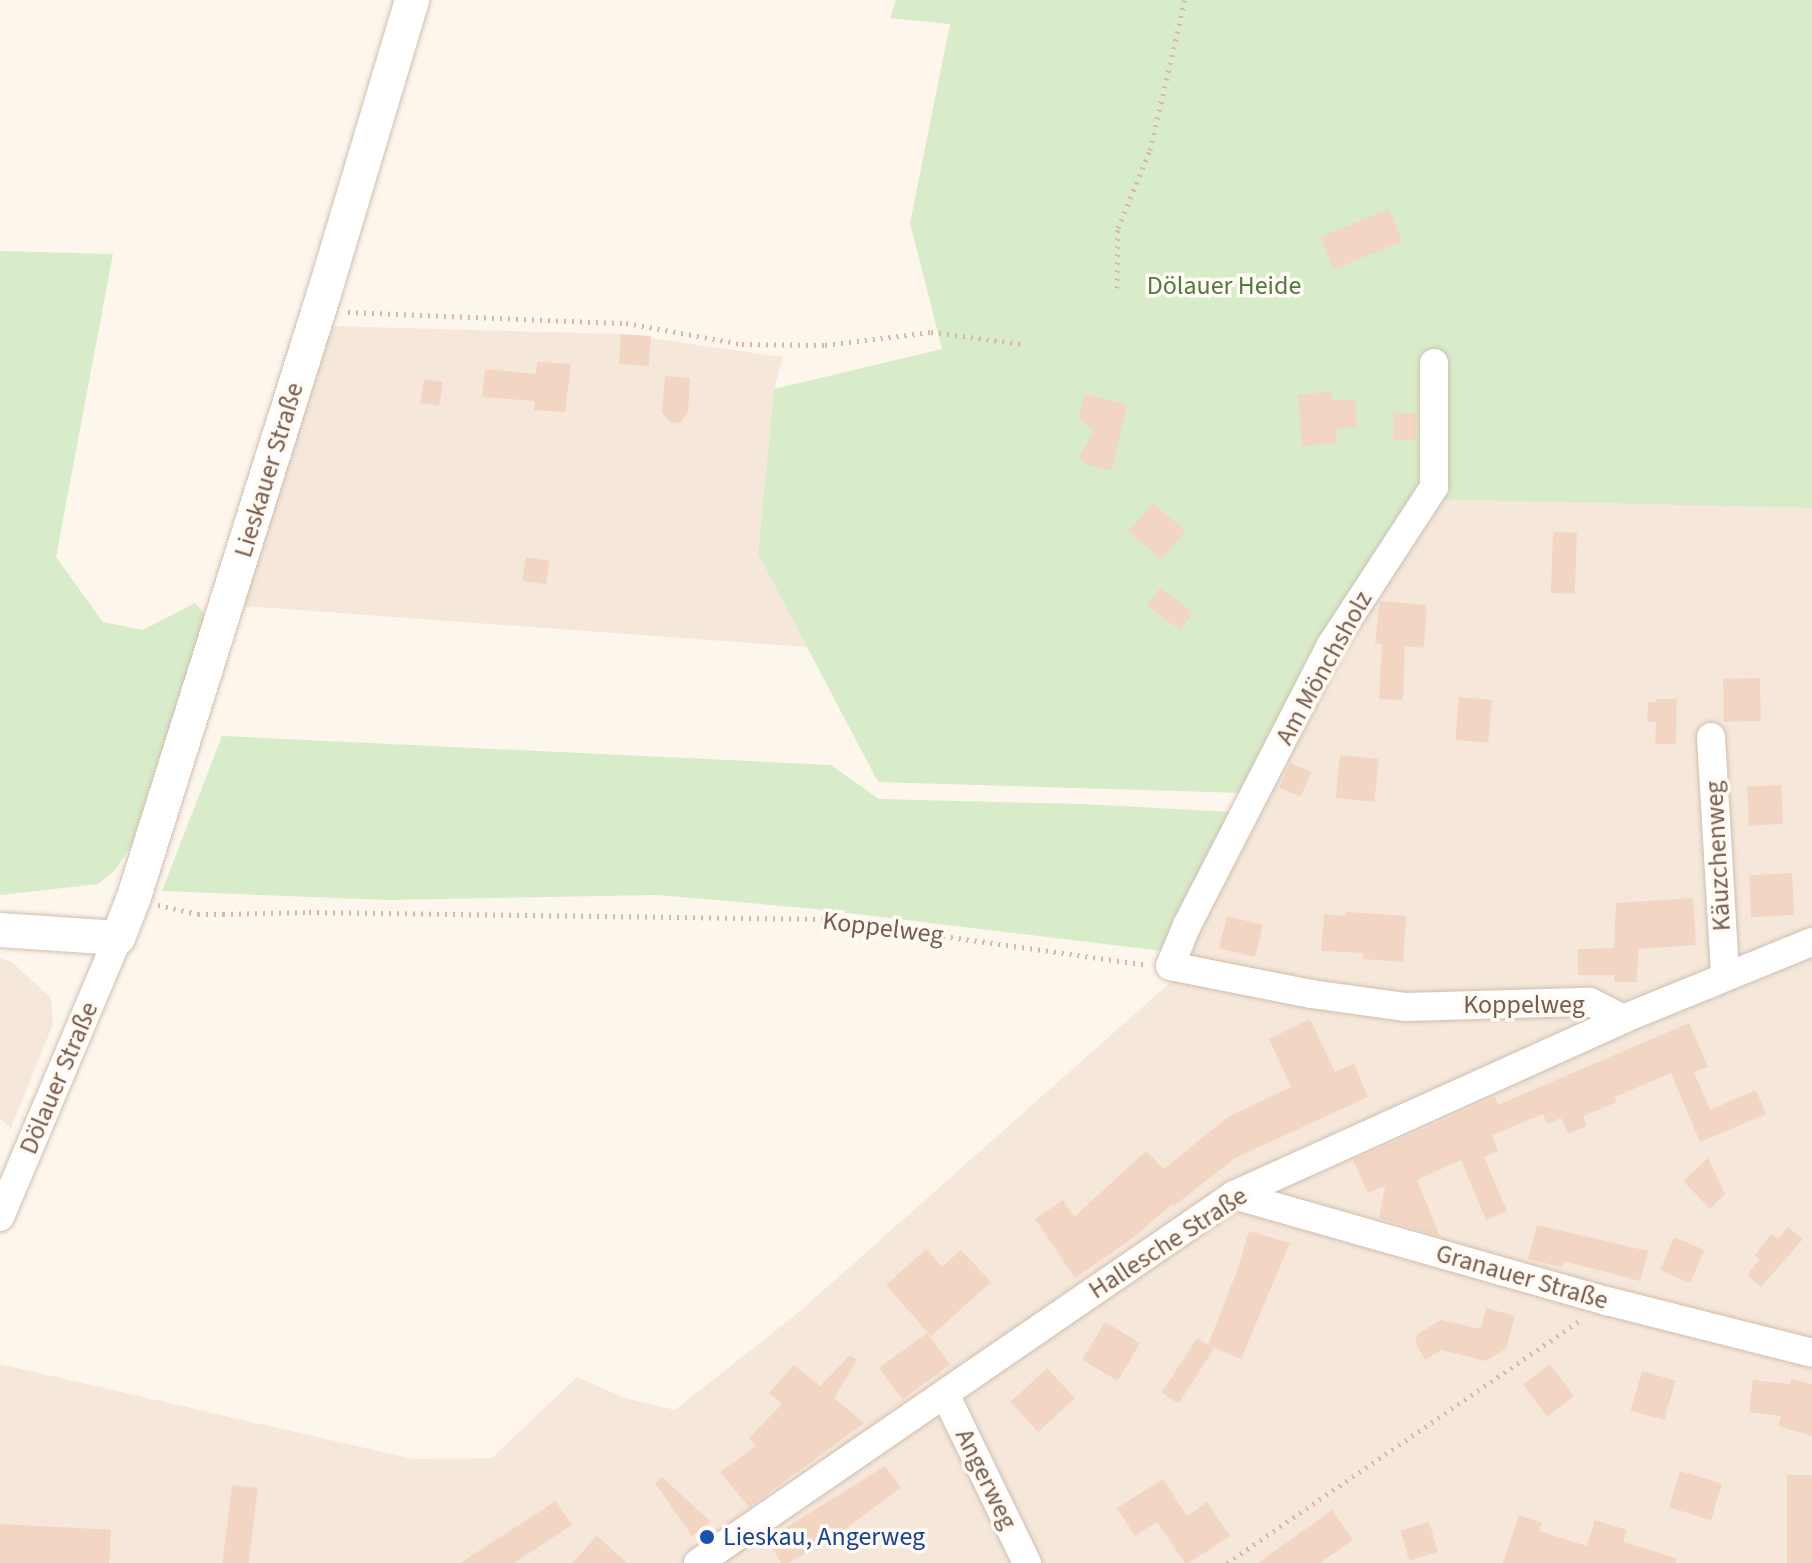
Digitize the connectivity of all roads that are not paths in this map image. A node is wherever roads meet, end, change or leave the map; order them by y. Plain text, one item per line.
1 (412, 0) edge
2 (1434, 363) dead end
3 (1711, 737) dead end
4 (0, 930) edge
5 (118, 938) junction
6 (1812, 942) edge
7 (1170, 966) joint
8 (1725, 976) junction
9 (1623, 1019) junction
10 (1234, 1195) junction
11 (0, 1217) edge
12 (1812, 1353) edge
13 (945, 1394) junction
14 (698, 1563) edge
15 (1027, 1563) edge

1 - 5 street, Lieskauer Straße
2 - 7 street, Am Mönchsholz
3 - 8 street, Käuzchenweg
4 - 5 street
5 - 11 street, Dölauer Straße
6 - 8 street, Hallesche Straße
7 - 9 street, Koppelweg
8 - 9 street, Hallesche Straße
9 - 10 street, Hallesche Straße
10 - 12 street, Granauer Straße
10 - 13 street, Hallesche Straße
13 - 14 street, Hallesche Straße
13 - 15 street, Angerweg

